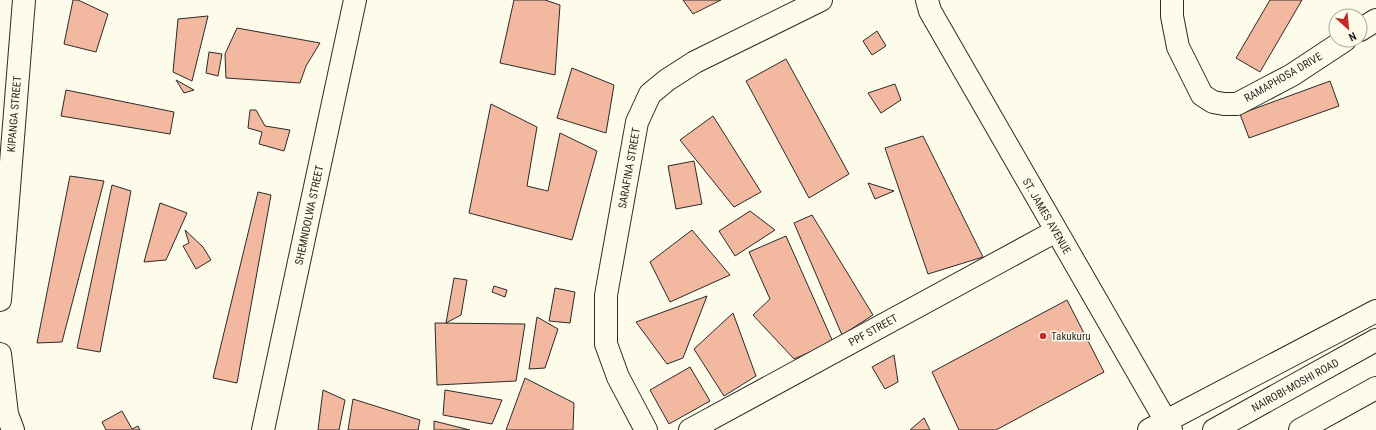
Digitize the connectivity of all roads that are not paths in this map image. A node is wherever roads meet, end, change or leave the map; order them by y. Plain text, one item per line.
1 (24, 0) edge
2 (355, 0) edge
3 (821, 0) edge
4 (927, 0) edge
5 (1172, 0) edge
6 (1333, 48) edge
7 (1056, 231) junction
8 (0, 300) edge
9 (1376, 311) edge
10 (1376, 340) edge
11 (0, 354) edge
12 (1376, 388) edge
13 (1162, 427) edge
14 (13, 430) edge
15 (263, 430) edge
16 (646, 430) edge
17 (690, 430) edge
18 (1214, 430) edge
19 (1300, 430) edge

1 - 8 main road, KIPANGA STREET
2 - 15 main road, SHEMNDOLWA STREET
3 - 16 main road, SARAFINA STREET
4 - 7 main road, ST. JAMES AVENUE
5 - 6 main road, RAMAPHOSA DRIVE
7 - 13 main road, ST. JAMES AVENUE
7 - 17 main road, PPF STREET
9 - 13 main road
10 - 18 main road, NAIROBI-MOSHI ROAD
11 - 14 main road
12 - 19 main road

